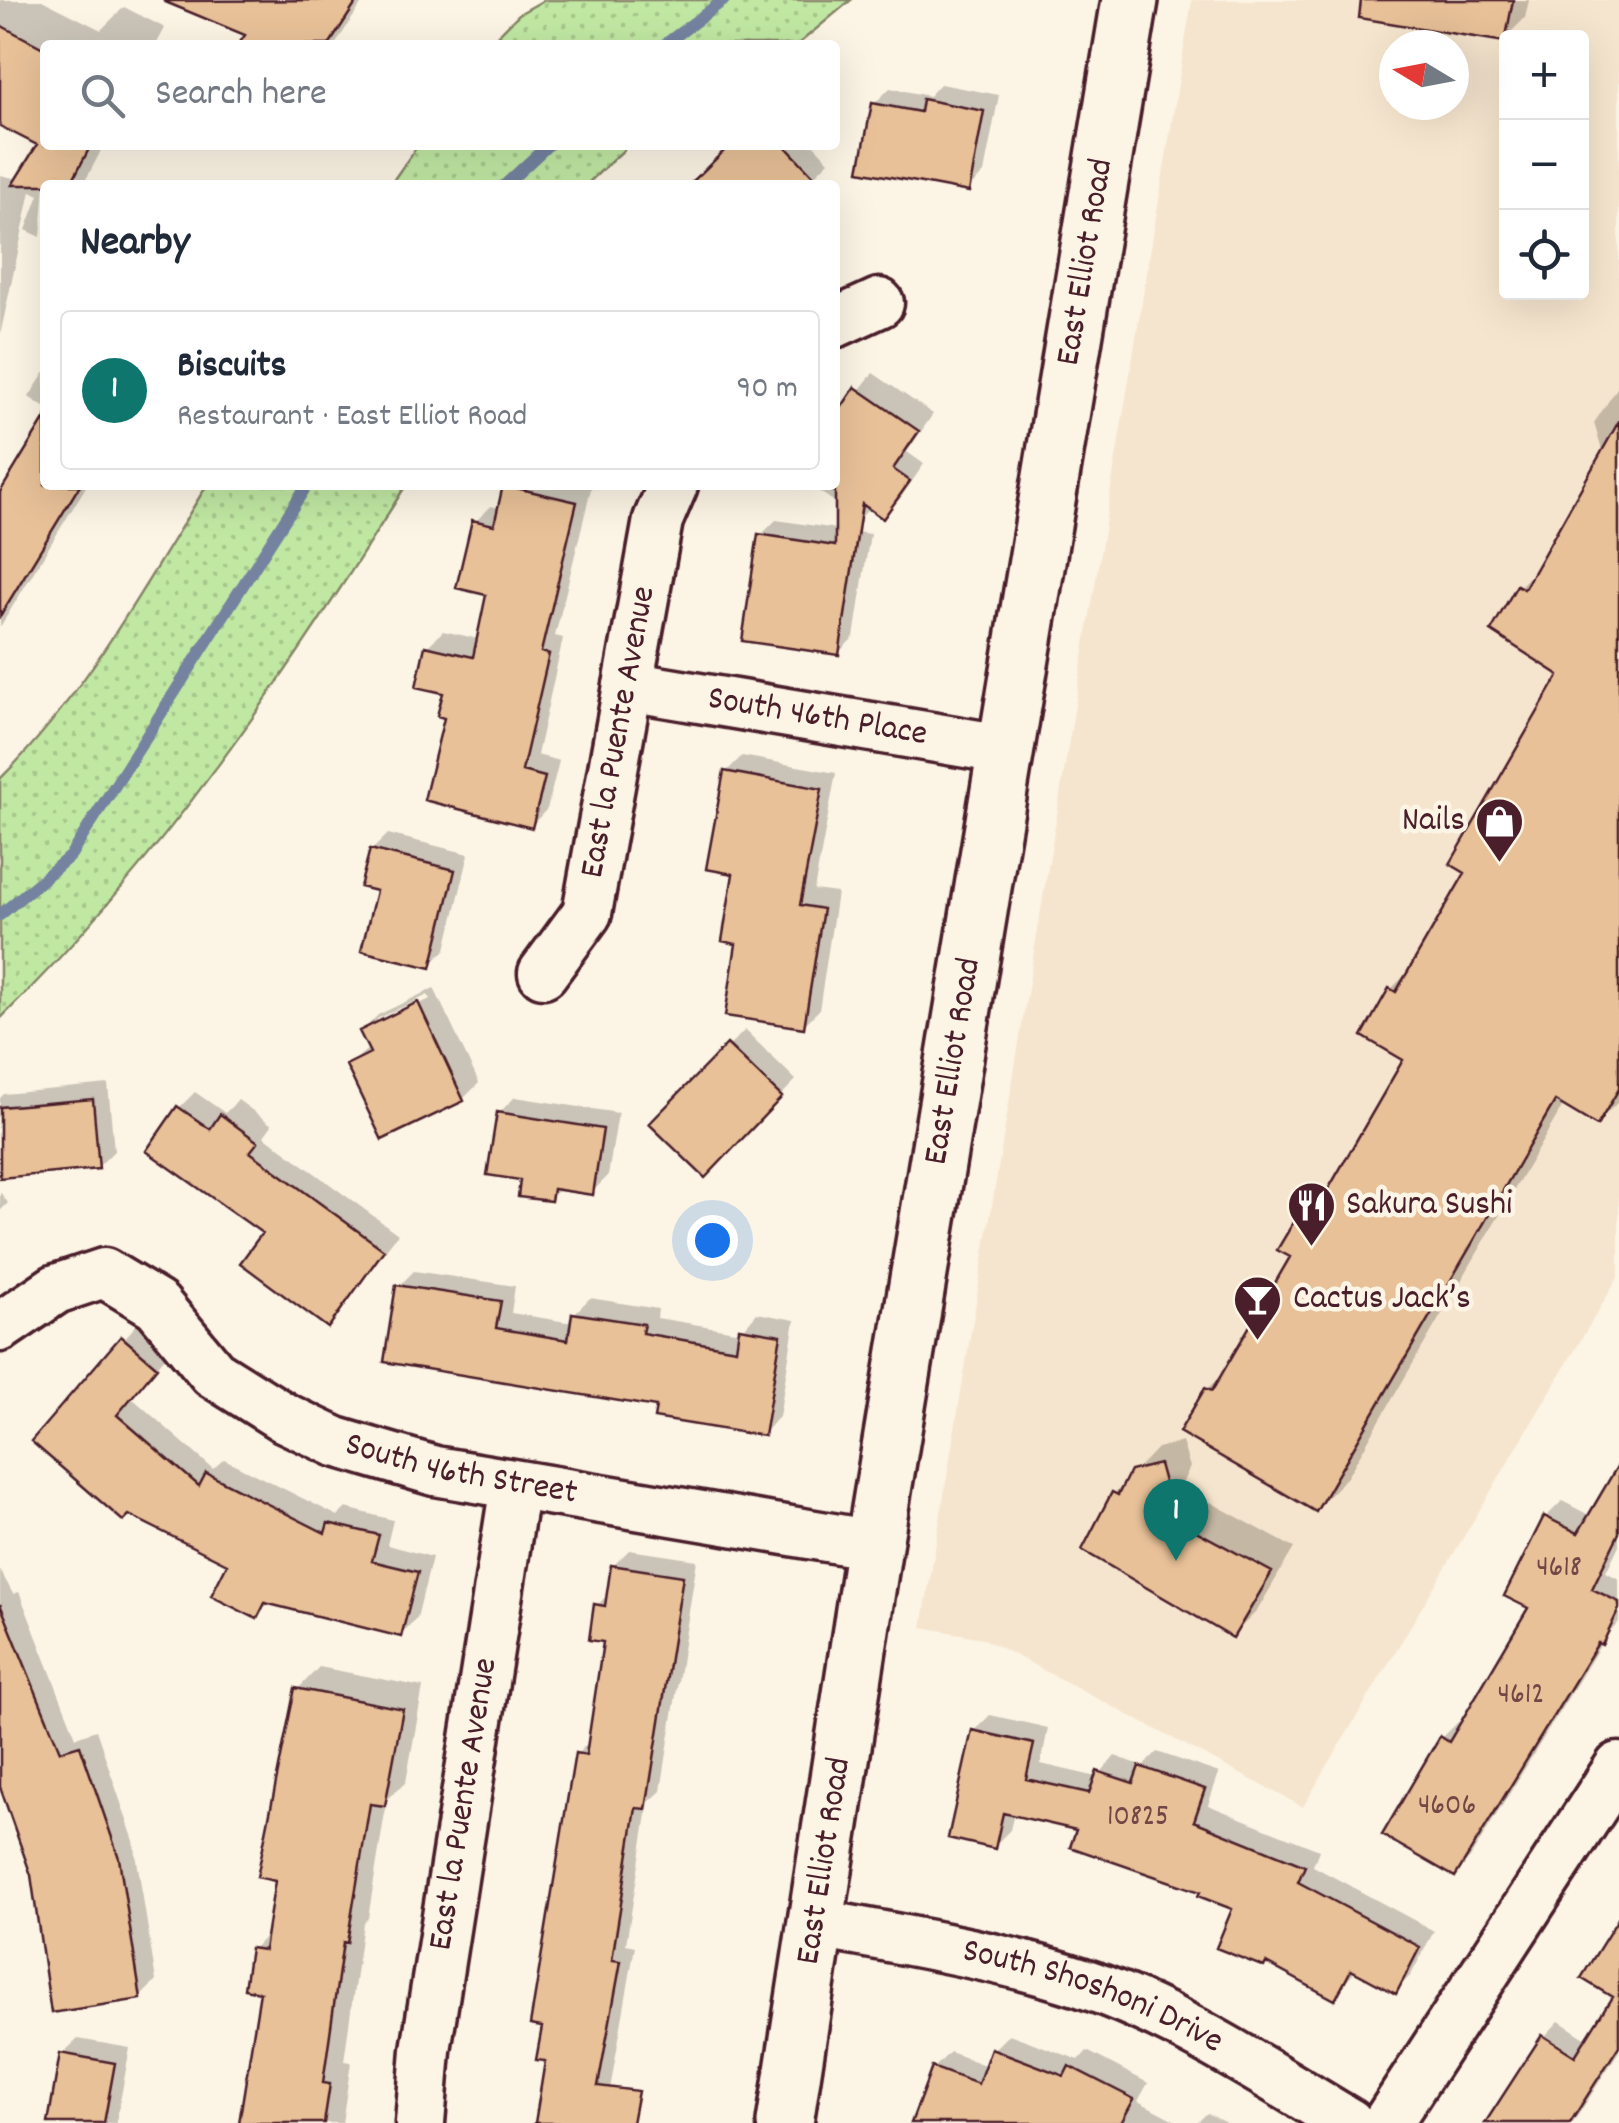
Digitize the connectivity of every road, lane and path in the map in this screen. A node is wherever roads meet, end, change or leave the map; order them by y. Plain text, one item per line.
1 (1130, 0) edge
2 (879, 304) dead end
3 (840, 321) edge
4 (671, 490) edge
5 (628, 686) junction
6 (1008, 750) junction
7 (543, 972) dead end
8 (0, 1328) edge
9 (515, 1485) junction
10 (874, 1544) junction
11 (1619, 1767) edge
12 (813, 1924) junction
13 (420, 2123) edge
14 (784, 2123) edge
15 (1349, 2123) edge
16 (1387, 2123) edge

1 - 6 main road, East Elliot Road
2 - 3 street
4 - 5 street, East la Puente Avenue
5 - 6 street, South 46th Place
5 - 7 street, East la Puente Avenue
6 - 10 main road, East Elliot Road
8 - 9 street, South 46th Street
9 - 10 street, South 46th Street
9 - 13 street, East la Puente Avenue
10 - 12 main road, East Elliot Road
11 - 16 street
12 - 14 main road, East Elliot Road
12 - 15 street, South Shoshoni Drive

